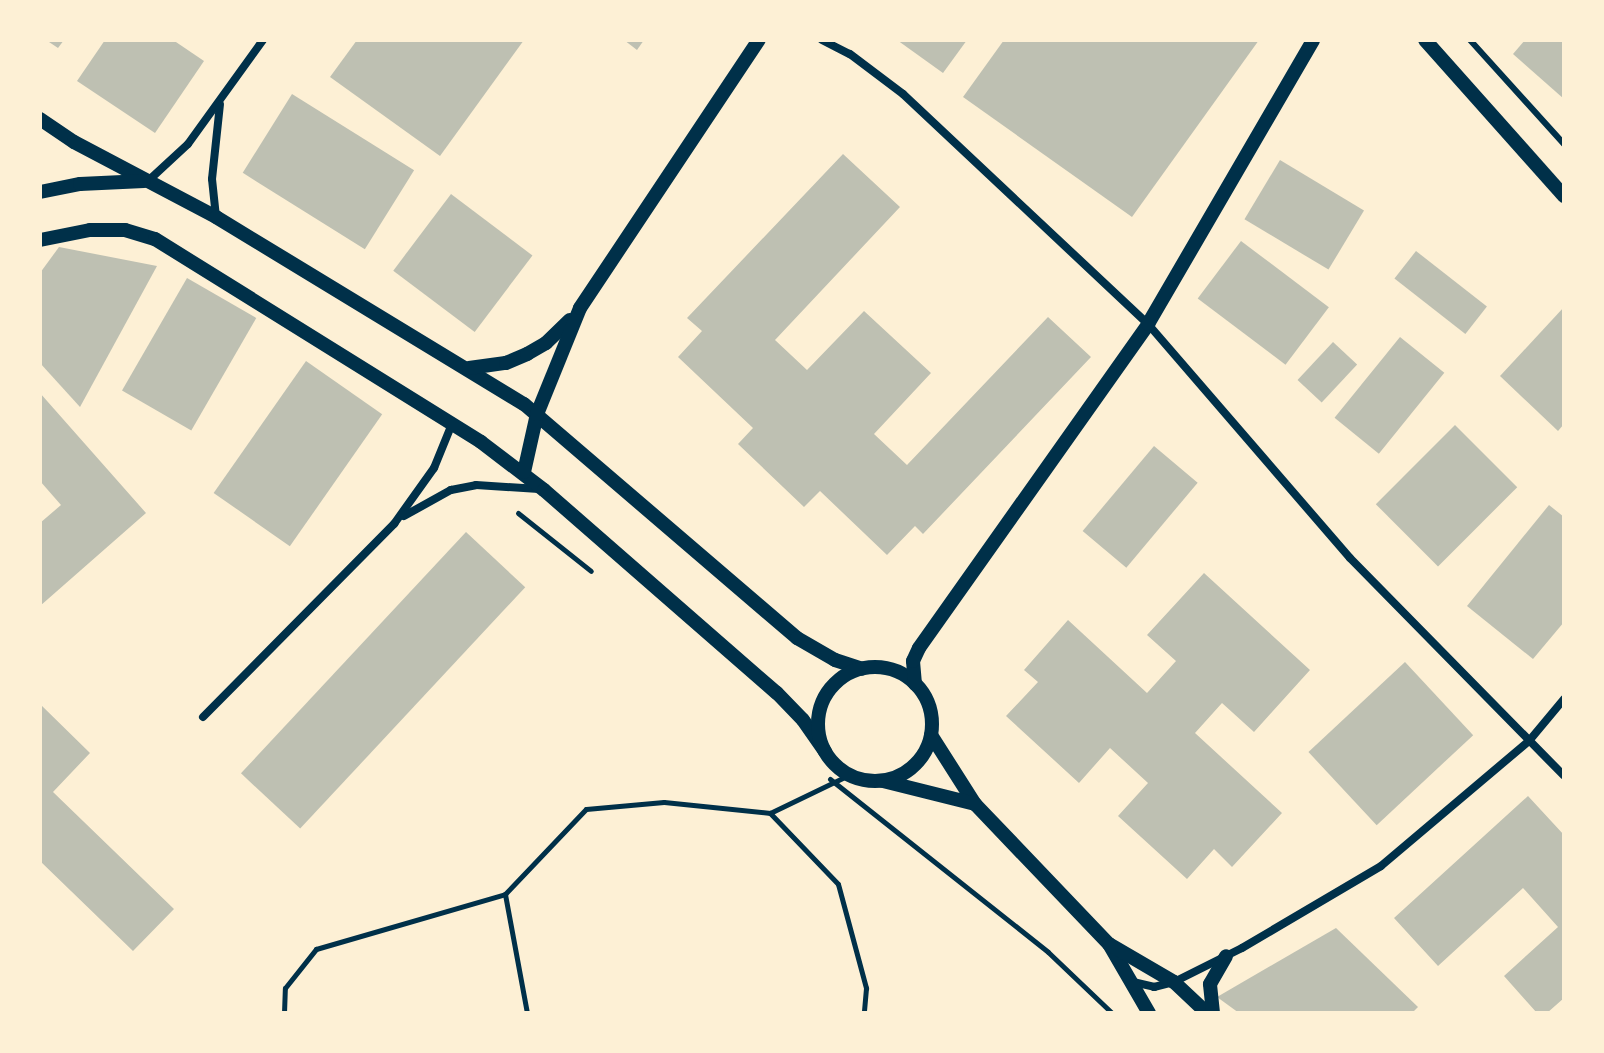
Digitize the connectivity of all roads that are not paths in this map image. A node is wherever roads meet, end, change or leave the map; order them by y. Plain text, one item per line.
1 (263, 40) edge
2 (759, 40) edge
3 (822, 40) edge
4 (1313, 40) edge
5 (1425, 40) edge
6 (1470, 40) edge
7 (220, 103) junction
8 (40, 119) edge
9 (1564, 144) edge
10 (148, 181) junction
11 (40, 192) edge
12 (1564, 196) edge
13 (216, 217) junction
14 (40, 240) edge
15 (580, 308) junction
16 (1148, 324) junction
17 (469, 368) junction
18 (537, 414) junction
19 (452, 424) junction
20 (524, 472) junction
21 (544, 490) junction
22 (394, 524) junction
23 (862, 669) junction
24 (915, 684) junction
25 (1564, 699) edge
26 (203, 717) dead end
27 (931, 735) junction
28 (1529, 741) junction
29 (825, 752) junction
30 (1564, 776) edge
31 (883, 781) junction
32 (975, 804) junction
33 (1109, 944) junction
34 (1226, 956) junction
35 (1129, 979) junction
36 (1174, 982) junction
37 (1147, 1011) edge
38 (1210, 1013) edge

1 - 7 street
2 - 15 street
3 - 16 street
4 - 16 street
5 - 12 street
6 - 9 lane
7 - 10 street
7 - 13 street
8 - 10 street
10 - 11 street
10 - 13 street
13 - 17 street
14 - 19 street
15 - 17 street
15 - 18 street
16 - 24 street
16 - 28 street
17 - 18 street
18 - 20 street
18 - 23 street
19 - 20 street
19 - 22 street
20 - 21 street
21 - 22 street
21 - 29 street
22 - 26 street
23 - 24 street
23 - 29 street
24 - 27 street
25 - 28 street
27 - 31 street
27 - 32 street
28 - 30 street
28 - 34 street
29 - 31 street
31 - 32 street
32 - 33 street
33 - 35 street
33 - 36 street
34 - 36 street
34 - 38 street
35 - 36 street
35 - 37 street
36 - 38 street

